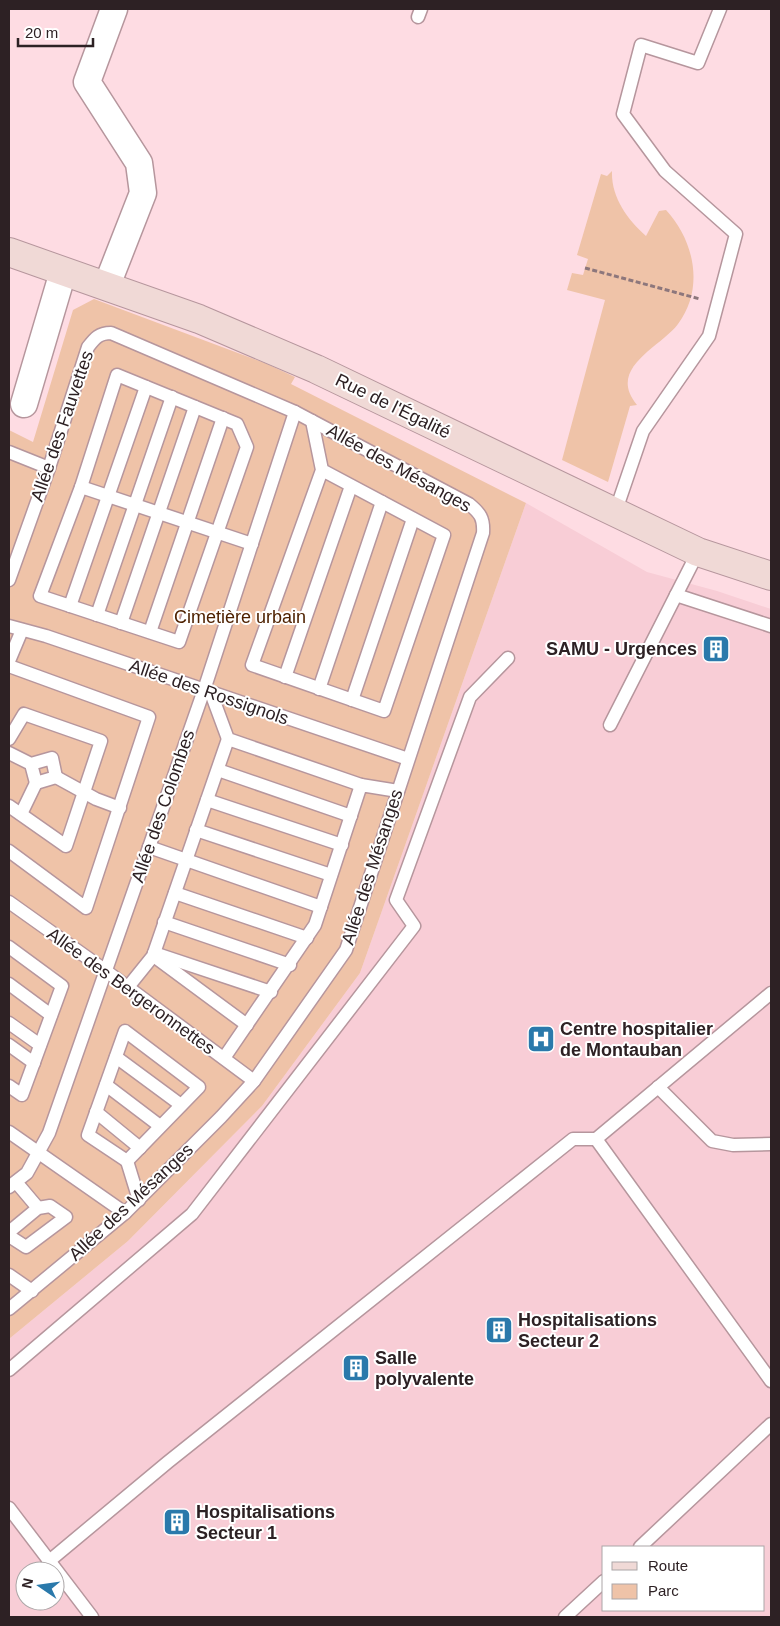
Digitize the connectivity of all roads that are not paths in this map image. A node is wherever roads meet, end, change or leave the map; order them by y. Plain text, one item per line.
1 (114, 9) edge
2 (720, 9) edge
3 (9, 252) edge
4 (63, 272) junction
5 (107, 285) junction
6 (146, 386) junction
7 (172, 397) junction
8 (24, 404) dead end
9 (195, 407) junction
10 (295, 412) junction
11 (223, 418) junction
12 (312, 421) junction
13 (9, 452) edge
14 (49, 468) junction
15 (322, 470) junction
16 (351, 486) junction
17 (81, 487) junction
18 (108, 496) junction
19 (382, 502) junction
20 (135, 505) junction
21 (159, 513) junction
22 (615, 513) junction
23 (414, 519) junction
24 (187, 522) junction
25 (217, 532) junction
26 (252, 544) junction
27 (698, 552) junction
28 (771, 576) edge
29 (9, 580) edge
30 (676, 595) junction
31 (70, 606) junction
32 (97, 615) junction
33 (122, 623) junction
34 (9, 626) edge
35 (771, 626) edge
36 (22, 630) junction
37 (150, 632) junction
38 (508, 658) dead end
39 (9, 661) edge
40 (9, 666) edge
41 (285, 677) junction
42 (319, 689) junction
43 (207, 692) junction
44 (352, 700) junction
45 (610, 725) dead end
46 (9, 739) edge
47 (228, 739) junction
48 (9, 753) edge
49 (408, 759) junction
50 (31, 764) junction
51 (218, 770) junction
52 (56, 778) junction
53 (36, 783) junction
54 (361, 785) junction
55 (84, 791) junction
56 (398, 791) junction
57 (207, 800) junction
58 (9, 806) edge
59 (120, 808) junction
60 (21, 814) junction
61 (351, 816) junction
62 (196, 830) junction
63 (342, 846) junction
64 (150, 847) junction
65 (9, 851) edge
66 (186, 860) junction
67 (331, 875) junction
68 (175, 893) junction
69 (9, 902) edge
70 (321, 907) junction
71 (164, 922) junction
72 (306, 938) junction
73 (9, 947) edge
74 (153, 955) junction
75 (290, 965) junction
76 (106, 971) junction
77 (9, 984) edge
78 (128, 987) junction
79 (271, 992) junction
80 (771, 993) edge
81 (51, 1015) junction
82 (9, 1023) edge
83 (247, 1026) junction
84 (9, 1045) edge
85 (40, 1045) junction
86 (116, 1057) junction
87 (224, 1058) junction
88 (34, 1063) junction
89 (254, 1081) junction
90 (106, 1085) junction
91 (9, 1086) edge
92 (658, 1087) junction
93 (181, 1105) junction
94 (96, 1112) junction
95 (160, 1126) junction
96 (9, 1132) edge
97 (596, 1139) junction
98 (771, 1144) edge
99 (140, 1148) junction
100 (39, 1154) junction
101 (127, 1161) junction
102 (12, 1184) edge
103 (139, 1200) junction
104 (38, 1208) junction
105 (125, 1213) junction
106 (9, 1232) edge
107 (9, 1236) edge
108 (9, 1275) edge
109 (32, 1291) junction
110 (9, 1309) edge
111 (9, 1370) edge
112 (771, 1381) edge
113 (771, 1424) edge
114 (9, 1508) edge
115 (641, 1546) edge
116 (47, 1561) edge
117 (49, 1561) edge
118 (65, 1583) edge
119 (602, 1583) edge
120 (92, 1617) edge
121 (565, 1617) edge

1 - 5 street
2 - 22 lane
3 - 4 street, Rue de l'Égalité
4 - 5 street, Rue de l'Égalité
4 - 8 street
5 - 22 street, Rue de l'Égalité
6 - 7 lane
6 - 17 lane
6 - 18 lane
7 - 9 lane
7 - 20 lane
9 - 11 lane
9 - 21 lane
10 - 12 lane, Allée des Mésanges
10 - 14 lane, Allée des Fauvettes
10 - 26 lane, Allée des Colombes
11 - 24 lane
11 - 25 lane
12 - 15 lane
12 - 49 lane, Allée des Mésanges
13 - 14 lane
14 - 29 lane, Allée des Fauvettes
15 - 16 lane
15 - 41 lane
16 - 19 lane
16 - 41 lane
17 - 18 lane
17 - 31 lane
18 - 20 lane
18 - 31 lane
19 - 23 lane
19 - 42 lane
20 - 21 lane
20 - 32 lane
21 - 24 lane
21 - 33 lane
22 - 27 street, Rue de l'Égalité
23 - 44 lane
23 - 44 lane
24 - 25 lane
24 - 37 lane
25 - 26 lane
25 - 37 lane
26 - 43 lane, Allée des Colombes
27 - 28 street, Rue de l'Égalité
27 - 30 lane
30 - 35 lane
30 - 45 lane
31 - 32 lane
32 - 33 lane
33 - 37 lane
34 - 36 lane, Allée des Rossignols
36 - 39 lane
36 - 43 lane, Allée des Rossignols
38 - 111 lane
40 - 59 lane
41 - 42 lane
42 - 44 lane
43 - 47 lane
43 - 49 lane, Allée des Rossignols
43 - 64 lane, Allée des Colombes
46 - 55 lane
47 - 51 lane
47 - 54 lane
48 - 50 lane
49 - 56 lane, Allée des Mésanges
50 - 52 lane
50 - 53 lane
51 - 57 lane
51 - 61 lane
52 - 53 lane
52 - 55 lane
53 - 60 lane
54 - 56 lane
54 - 61 lane
55 - 59 lane
55 - 60 lane
56 - 89 lane, Allée des Mésanges
57 - 62 lane
57 - 63 lane
58 - 60 lane
59 - 65 lane
61 - 63 lane
62 - 66 lane
62 - 67 lane
63 - 67 lane
64 - 66 lane
64 - 76 lane, Allée des Colombes
66 - 68 lane
66 - 70 lane
67 - 70 lane
68 - 71 lane
68 - 72 lane
69 - 76 lane, Allée des Bergeronnettes
70 - 72 lane
71 - 74 lane
71 - 75 lane
72 - 75 lane
73 - 81 lane
74 - 78 lane
74 - 79 lane
74 - 83 lane
75 - 79 lane
76 - 78 lane, Allée des Bergeronnettes
76 - 100 lane, Allée des Colombes
77 - 81 lane
78 - 87 lane, Allée des Bergeronnettes
79 - 83 lane
80 - 92 lane
81 - 85 lane
82 - 85 lane
83 - 87 lane
84 - 88 lane
85 - 88 lane
86 - 90 lane
86 - 93 lane
86 - 93 lane
87 - 89 lane, Allée des Bergeronnettes
88 - 91 lane
89 - 103 lane, Allée des Mésanges
90 - 94 lane
90 - 95 lane
92 - 97 lane
92 - 98 lane
93 - 95 lane
94 - 99 lane
94 - 101 lane
95 - 99 lane
96 - 100 lane
97 - 112 lane
97 - 117 lane
99 - 101 lane
100 - 102 lane, Allée des Colombes
100 - 105 lane
101 - 103 lane
102 - 104 lane
103 - 105 lane, Allée des Mésanges
104 - 106 lane
104 - 107 lane
105 - 109 lane, Allée des Mésanges
108 - 109 lane
109 - 110 lane, Allée des Mésanges
113 - 115 lane
114 - 116 lane
118 - 120 lane
119 - 121 lane

